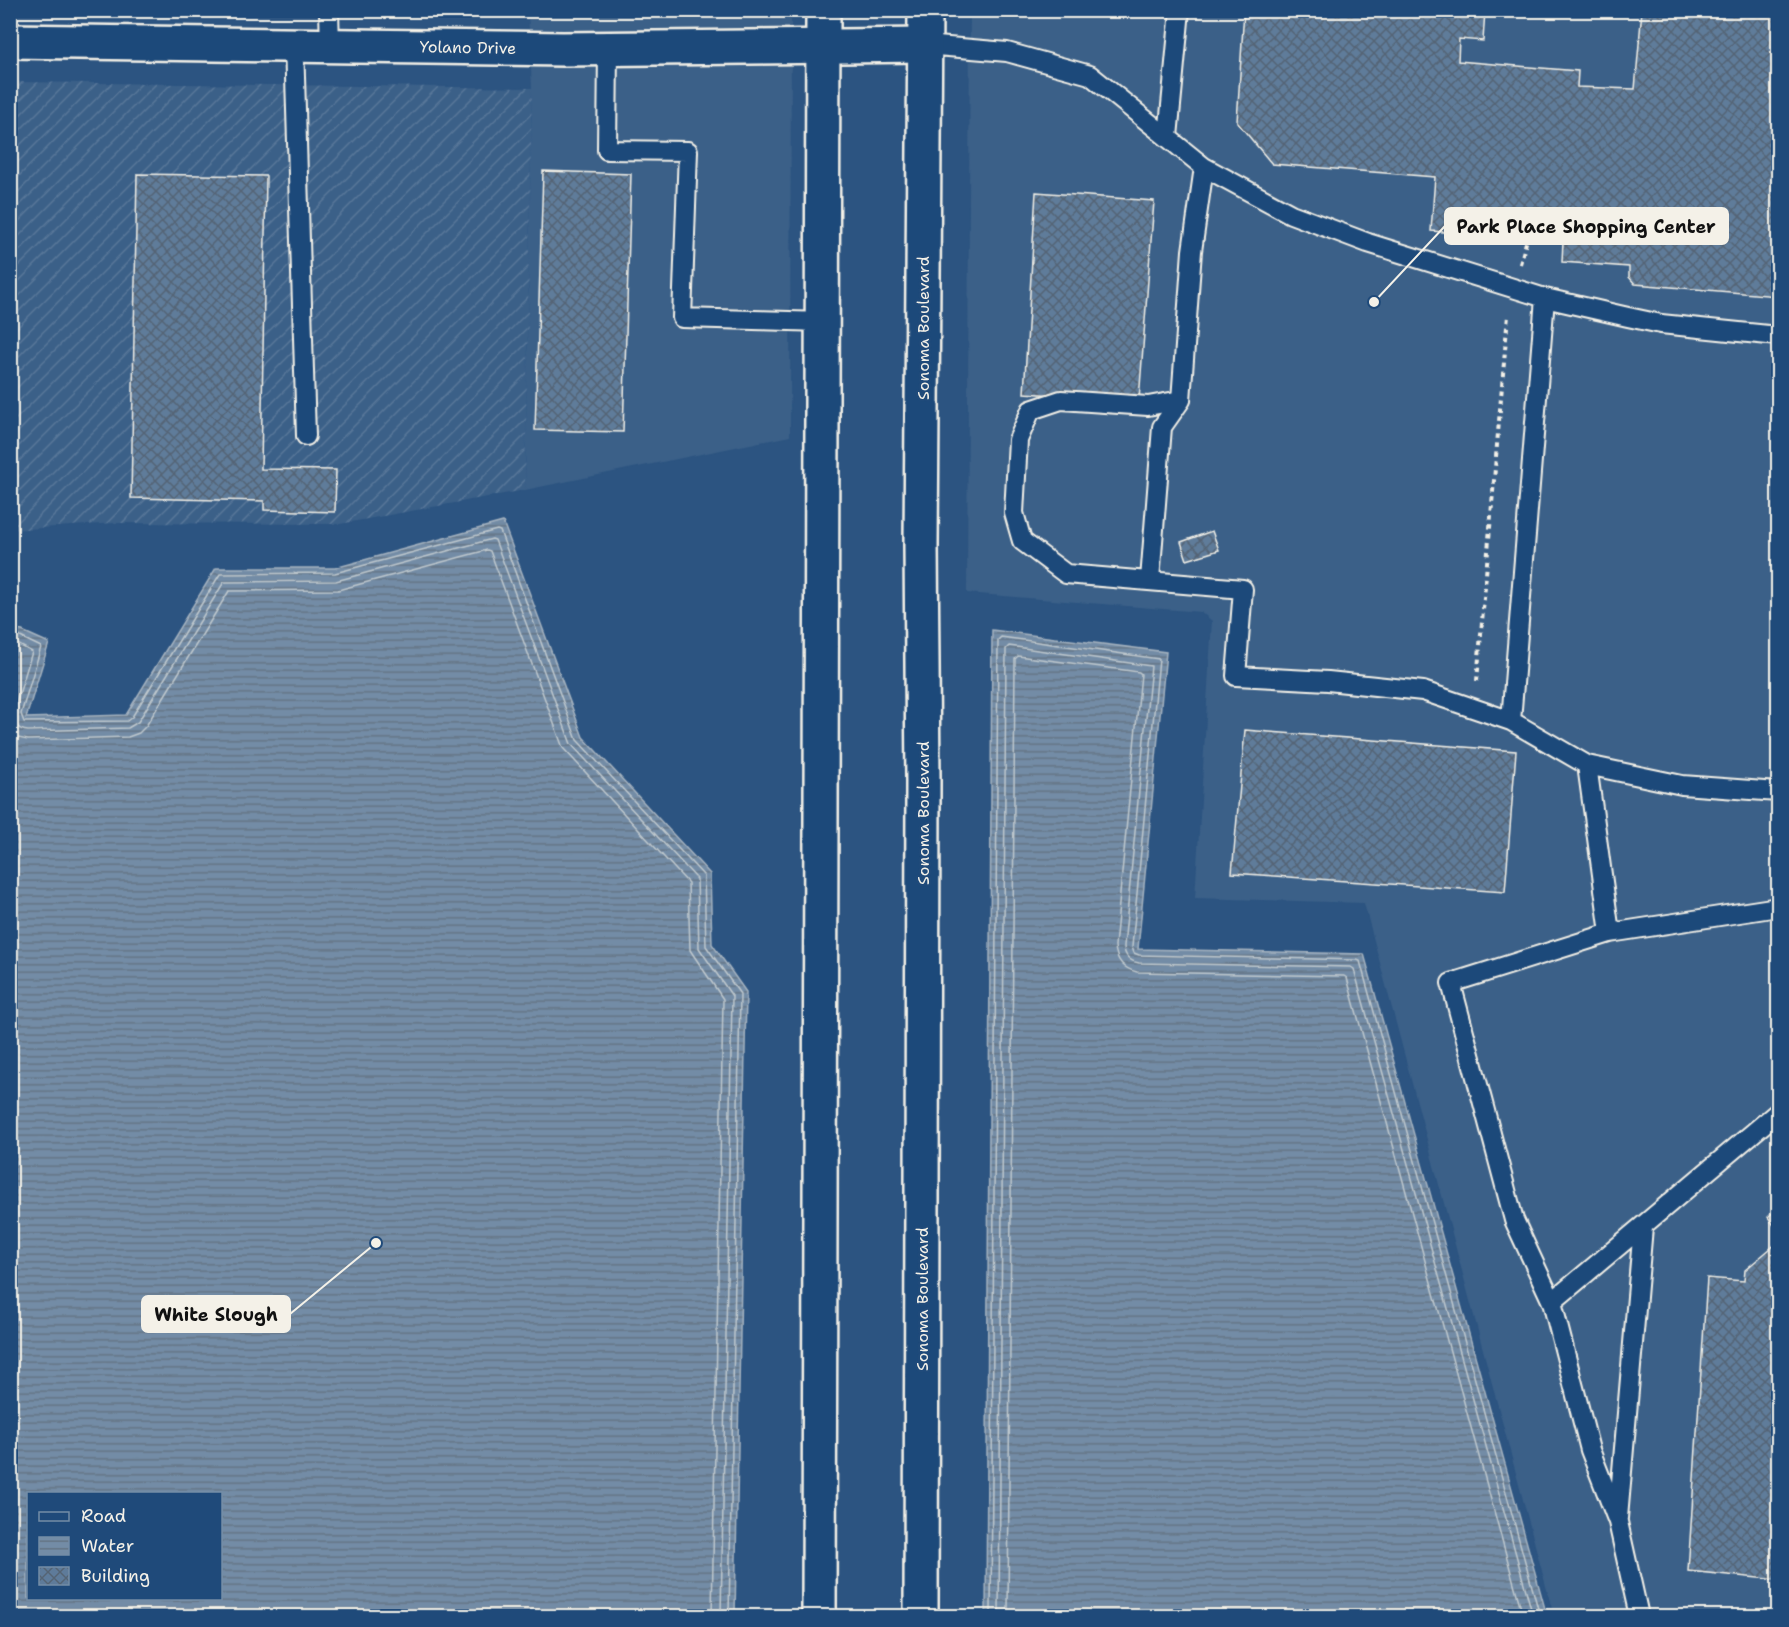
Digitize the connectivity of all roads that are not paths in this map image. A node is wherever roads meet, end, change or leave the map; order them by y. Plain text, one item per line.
1 (329, 10) edge
2 (824, 10) edge
3 (925, 10) edge
4 (1180, 10) edge
5 (10, 41) edge
6 (294, 44) junction
7 (925, 45) junction
8 (330, 46) junction
9 (824, 47) junction
10 (608, 48) junction
11 (1168, 137) junction
12 (1204, 167) junction
13 (1545, 298) junction
14 (823, 322) junction
15 (1779, 336) edge
16 (1181, 400) junction
17 (306, 436) dead end
18 (1150, 580) junction
19 (1511, 721) junction
20 (1587, 765) junction
21 (1779, 792) edge
22 (1779, 907) edge
23 (1610, 933) junction
24 (1779, 1112) edge
25 (1643, 1227) junction
26 (1552, 1302) junction
27 (1618, 1522) junction
28 (819, 1617) edge
29 (921, 1617) edge
30 (1640, 1617) edge

1 - 8 lane
2 - 9 main road
3 - 7 main road, Sonoma Boulevard
4 - 11 lane
5 - 6 main road, Yolano Drive
6 - 8 main road, Yolano Drive
6 - 17 lane
7 - 9 main road, Yolano Drive
7 - 11 lane
7 - 29 main road, Sonoma Boulevard
8 - 10 main road, Yolano Drive
9 - 10 main road, Yolano Drive
9 - 14 main road
10 - 14 lane
11 - 12 lane
12 - 13 lane
12 - 16 lane
13 - 15 lane
13 - 19 lane
14 - 28 main road
16 - 18 lane
16 - 18 lane
18 - 19 lane
19 - 20 lane
20 - 21 lane
20 - 23 lane
22 - 23 lane
23 - 26 lane
24 - 25 lane
25 - 26 lane
25 - 27 lane
26 - 27 lane
27 - 30 lane

